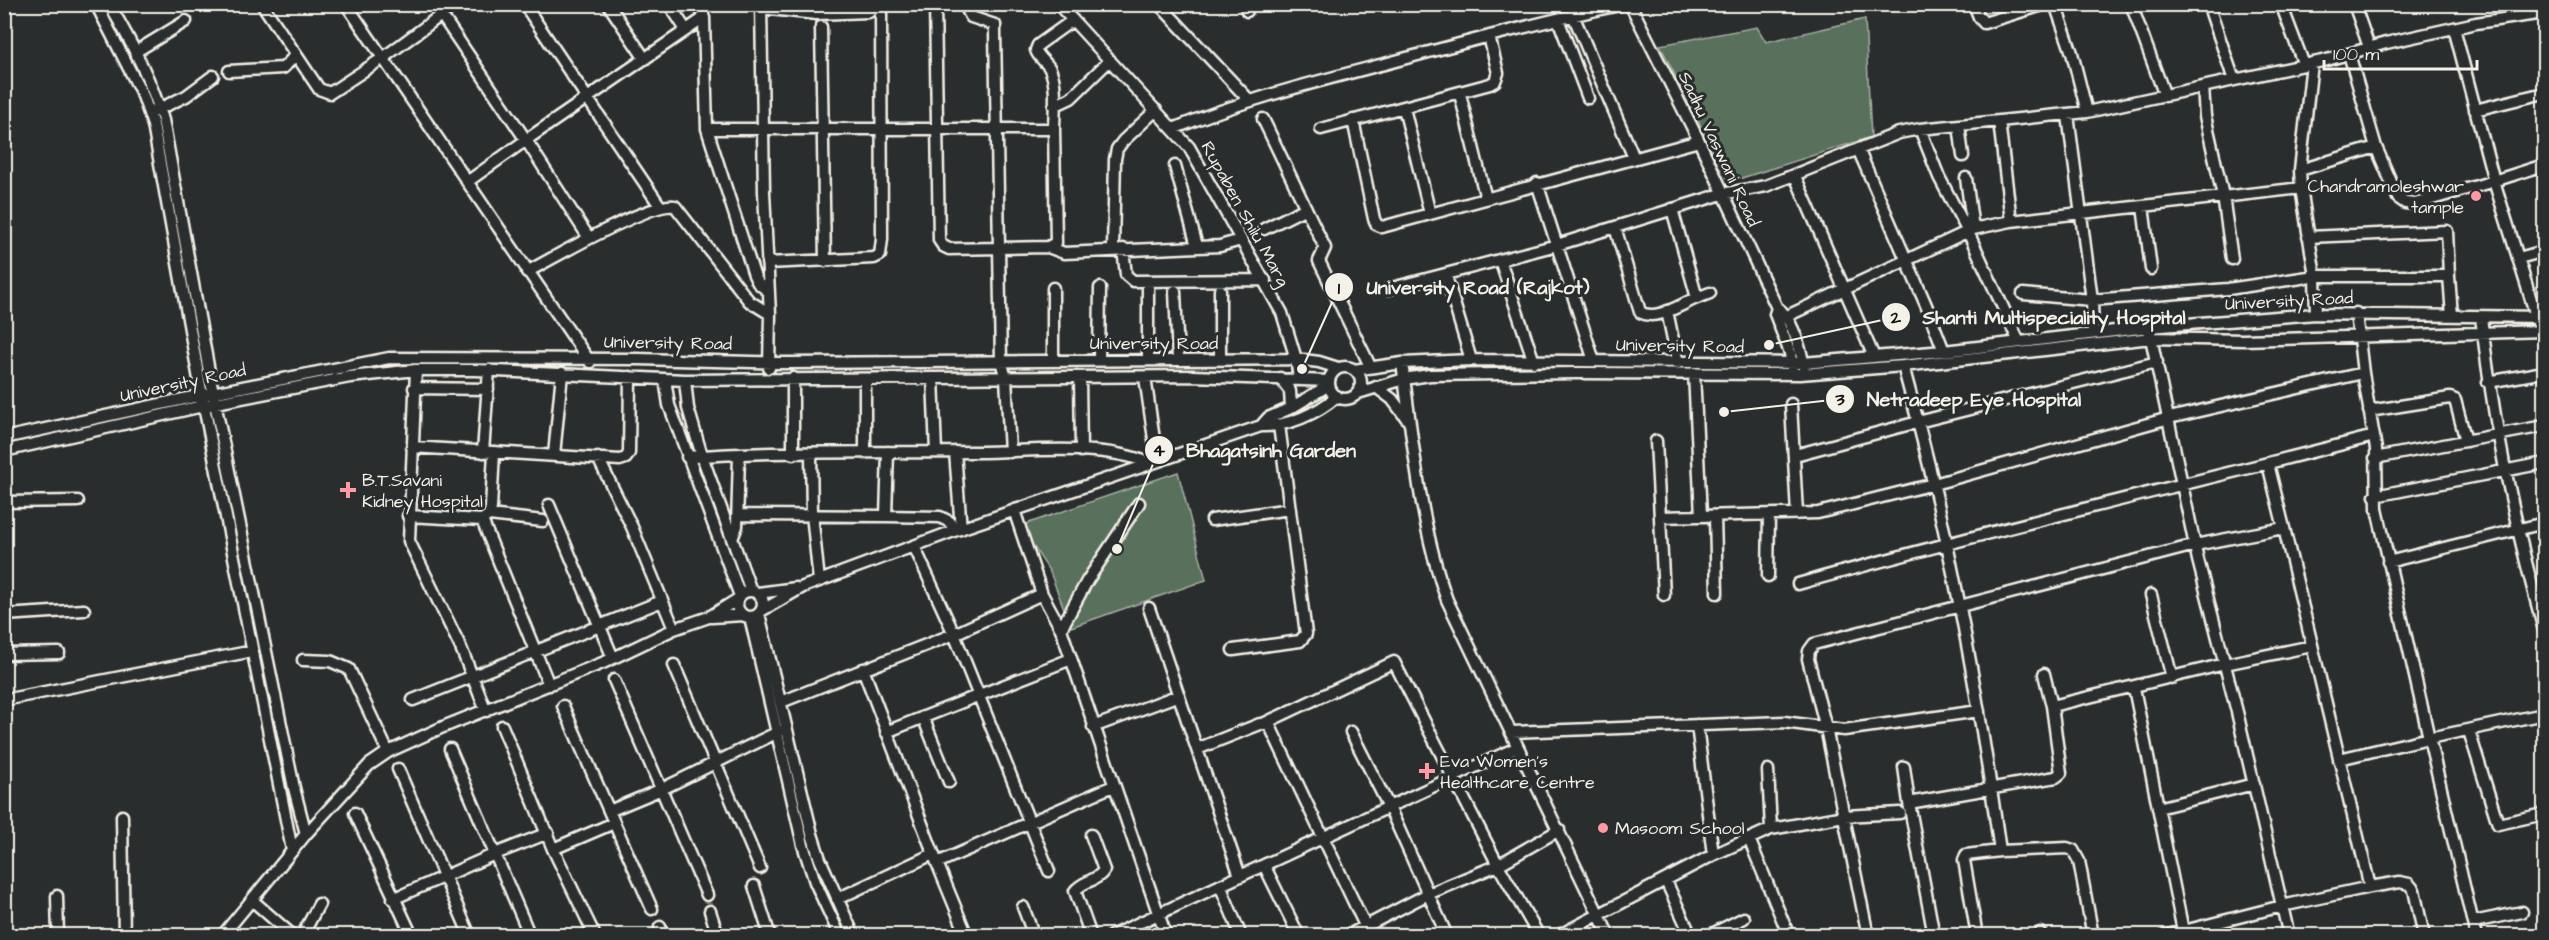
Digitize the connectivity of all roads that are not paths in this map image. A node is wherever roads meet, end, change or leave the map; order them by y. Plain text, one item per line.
1 (96, 4) edge
2 (109, 4) edge
3 (262, 4) edge
4 (346, 4) edge
5 (434, 4) edge
6 (456, 4) edge
7 (524, 4) edge
8 (608, 4) edge
9 (669, 4) edge
10 (700, 4) edge
11 (935, 4) edge
12 (964, 4) edge
13 (1058, 4) edge
14 (1159, 4) edge
15 (1624, 4) edge
16 (1630, 4) edge
17 (1974, 4) edge
18 (2046, 4) edge
19 (2055, 4) edge
20 (2131, 4) edge
21 (2208, 4) edge
22 (2281, 4) edge
23 (2354, 4) edge
24 (761, 6) edge
25 (879, 8) edge
26 (2540, 10) edge
27 (441, 14) junction
28 (1574, 15) junction
29 (704, 18) junction
30 (1558, 19) junction
31 (1073, 20) junction
32 (186, 21) dead end
33 (821, 27) dead end
34 (2454, 28) junction
35 (686, 30) junction
36 (1490, 36) junction
37 (2369, 47) junction
38 (135, 52) junction
39 (2349, 54) junction
40 (296, 55) junction
41 (383, 58) junction
42 (645, 59) junction
43 (1110, 60) junction
44 (2308, 64) junction
45 (230, 71) dead end
46 (213, 76) dead end
47 (2234, 80) junction
48 (2203, 87) junction
49 (2544, 93) edge
50 (1460, 94) junction
51 (2165, 96) junction
52 (587, 97) junction
53 (1588, 98) dead end
54 (1250, 101) junction
55 (1054, 106) junction
56 (1404, 108) junction
57 (1156, 110) junction
58 (2475, 110) junction
59 (155, 111) junction
60 (2087, 112) junction
61 (2068, 115) junction
62 (1263, 119) dead end
63 (1353, 120) junction
64 (1999, 121) junction
65 (1959, 125) junction
66 (880, 128) junction
67 (707, 129) junction
68 (764, 129) junction
69 (823, 129) junction
70 (997, 129) junction
71 (1054, 129) junction
72 (1173, 129) junction
73 (1321, 129) dead end
74 (1920, 129) junction
75 (939, 131) junction
76 (526, 140) junction
77 (1699, 141) junction
78 (2376, 147) junction
79 (1858, 148) junction
80 (1963, 156) dead end
81 (1634, 158) junction
82 (2544, 165) edge
83 (1175, 166) dead end
84 (2300, 170) junction
85 (1795, 176) junction
86 (1966, 178) dead end
87 (2494, 181) junction
88 (466, 182) junction
89 (1537, 183) junction
90 (2301, 188) junction
91 (1722, 194) junction
92 (2223, 196) junction
93 (1486, 199) junction
94 (660, 206) junction
95 (2143, 206) junction
96 (1306, 208) junction
97 (1672, 209) junction
98 (1430, 214) junction
99 (2079, 214) junction
100 (2011, 221) junction
101 (1615, 227) junction
102 (1264, 229) dead end
103 (1970, 231) junction
104 (2308, 237) junction
105 (588, 238) junction
106 (1241, 240) junction
107 (1557, 245) junction
108 (1197, 246) junction
109 (1048, 247) junction
110 (999, 248) junction
111 (1118, 249) junction
112 (2544, 251) edge
113 (2518, 258) junction
114 (2232, 259) dead end
115 (1500, 260) junction
116 (825, 261) junction
117 (1906, 261) junction
118 (767, 263) junction
119 (2151, 269) dead end
120 (527, 272) junction
121 (1446, 276) junction
122 (2315, 276) junction
123 (2449, 276) junction
124 (1265, 280) junction
125 (1053, 288) dead end
126 (1100, 288) dead end
127 (1148, 288) dead end
128 (1388, 289) dead end
129 (1220, 290) dead end
130 (1844, 290) junction
131 (768, 291) junction
132 (1175, 291) dead end
133 (1710, 293) dead end
134 (2023, 294) dead end
135 (1697, 298) junction
136 (2092, 300) junction
137 (1777, 308) junction
138 (1667, 311) junction
139 (770, 314) junction
140 (2316, 314) junction
141 (2356, 314) junction
142 (2452, 316) junction
143 (1785, 317) junction
144 (2481, 317) junction
145 (2541, 317) edge
146 (2542, 331) edge
147 (2482, 332) junction
148 (2093, 333) junction
149 (2150, 333) junction
150 (2358, 336) junction
151 (2019, 342) junction
152 (1944, 351) junction
153 (1874, 357) junction
154 (587, 358) junction
155 (1148, 359) junction
156 (1178, 359) junction
157 (1220, 359) junction
158 (1296, 359) junction
159 (1100, 360) junction
160 (1471, 360) junction
161 (1001, 361) junction
162 (1053, 361) junction
163 (770, 362) junction
164 (1534, 362) junction
165 (1594, 362) junction
166 (2157, 362) junction
167 (1402, 363) junction
168 (1678, 363) junction
169 (1370, 366) junction
170 (1903, 366) junction
171 (1338, 368) junction
172 (1798, 369) junction
173 (416, 370) junction
174 (489, 370) junction
175 (1354, 370) junction
176 (2544, 372) edge
177 (1694, 373) junction
178 (2363, 373) junction
179 (562, 374) junction
180 (597, 375) junction
181 (630, 376) junction
182 (1144, 377) junction
183 (769, 378) junction
184 (793, 378) junction
185 (933, 378) junction
186 (1006, 378) junction
187 (1080, 378) junction
188 (1280, 378) junction
189 (1299, 378) junction
190 (665, 379) junction
191 (865, 379) junction
192 (1404, 379) junction
193 (686, 380) junction
194 (2488, 382) junction
195 (1329, 383) junction
196 (1376, 387) junction
197 (414, 388) junction
198 (488, 389) junction
199 (1358, 393) junction
200 (1337, 396) junction
201 (215, 398) junction
202 (203, 401) junction
203 (1791, 404) dead end
204 (1291, 408) junction
205 (2369, 411) junction
206 (2169, 418) junction
207 (1918, 422) junction
208 (1279, 425) junction
209 (1412, 425) junction
210 (1260, 426) junction
211 (2544, 426) edge
212 (2374, 435) junction
213 (2498, 435) junction
214 (4, 438) edge
215 (1656, 441) dead end
216 (2466, 441) junction
217 (412, 447) junction
218 (4, 451) edge
219 (1080, 451) junction
220 (488, 452) junction
221 (888, 452) junction
222 (936, 452) junction
223 (956, 452) junction
224 (1010, 452) junction
225 (865, 453) junction
226 (794, 454) junction
227 (811, 454) junction
228 (554, 455) junction
229 (739, 455) junction
230 (1795, 455) junction
231 (702, 456) junction
232 (598, 458) junction
233 (687, 458) junction
234 (2375, 458) junction
235 (1153, 461) junction
236 (2544, 462) edge
237 (2268, 464) junction
238 (2504, 469) junction
239 (1934, 484) junction
240 (2183, 486) junction
241 (2375, 496) junction
242 (78, 501) dead end
243 (4, 502) edge
244 (1139, 504) dead end
245 (549, 505) dead end
246 (1290, 509) junction
247 (1014, 510) junction
248 (812, 514) junction
249 (1797, 514) junction
250 (737, 515) junction
251 (1769, 515) junction
252 (408, 516) junction
253 (886, 516) junction
254 (1701, 516) junction
255 (1714, 516) junction
256 (1660, 517) junction
257 (486, 518) junction
258 (543, 520) dead end
259 (1212, 520) dead end
260 (2544, 523) edge
261 (2284, 528) junction
262 (2518, 529) junction
263 (957, 530) junction
264 (732, 539) junction
265 (1948, 544) junction
266 (2195, 545) junction
267 (914, 546) junction
268 (2388, 562) junction
269 (1768, 576) dead end
270 (819, 581) junction
271 (1798, 584) dead end
272 (802, 587) junction
273 (754, 592) junction
274 (1717, 593) dead end
275 (1042, 594) junction
276 (1664, 595) dead end
277 (2151, 595) dead end
278 (739, 597) junction
279 (662, 601) junction
280 (1961, 607) junction
281 (1149, 608) dead end
282 (84, 610) dead end
283 (753, 614) junction
284 (4, 615) edge
285 (709, 617) junction
286 (599, 625) junction
287 (674, 629) junction
288 (1061, 629) junction
289 (2544, 630) edge
290 (954, 634) junction
291 (2312, 646) junction
292 (535, 650) junction
293 (1233, 650) dead end
294 (254, 651) junction
295 (60, 653) dead end
296 (4, 654) edge
297 (613, 658) junction
298 (1071, 659) junction
299 (303, 660) dead end
300 (2225, 664) junction
301 (674, 665) dead end
302 (862, 669) junction
303 (2044, 674) dead end
304 (472, 675) junction
305 (2172, 678) junction
306 (614, 680) dead end
307 (549, 685) junction
308 (2134, 688) junction
309 (979, 695) junction
310 (1179, 695) junction
311 (4, 700) edge
312 (413, 700) dead end
313 (781, 702) junction
314 (563, 706) dead end
315 (2052, 706) junction
316 (486, 711) junction
317 (1979, 711) junction
318 (2544, 714) edge
319 (923, 717) junction
320 (1265, 723) junction
321 (1697, 725) junction
322 (502, 726) dead end
323 (1093, 728) junction
324 (1826, 728) junction
325 (787, 729) junction
326 (2469, 731) junction
327 (886, 732) junction
328 (1351, 732) dead end
329 (1512, 732) junction
330 (776, 733) junction
331 (2429, 738) junction
332 (1518, 747) junction
333 (450, 749) dead end
334 (1197, 749) junction
335 (388, 752) junction
336 (2339, 759) junction
337 (715, 764) junction
338 (1904, 767) dead end
339 (398, 769) dead end
340 (1768, 770) dead end
341 (1455, 777) junction
342 (949, 782) dead end
343 (2254, 784) junction
344 (1113, 786) junction
345 (662, 789) junction
346 (1992, 790) junction
347 (1909, 804) junction
348 (1389, 807) junction
349 (2158, 808) junction
350 (609, 811) junction
351 (355, 813) dead end
352 (1900, 813) dead end
353 (2544, 814) edge
354 (122, 816) dead end
355 (1844, 816) junction
356 (614, 823) junction
357 (1030, 823) junction
358 (1771, 829) junction
359 (1560, 830) junction
360 (548, 833) junction
361 (306, 834) junction
362 (1091, 835) dead end
363 (1324, 837) junction
364 (1749, 839) junction
365 (553, 849) junction
366 (292, 850) junction
367 (2000, 851) junction
368 (495, 854) junction
369 (1713, 855) junction
370 (935, 859) junction
371 (1264, 865) junction
372 (1498, 865) junction
373 (760, 868) dead end
374 (1049, 871) dead end
375 (444, 876) junction
376 (1240, 876) junction
377 (1666, 880) junction
378 (1220, 885) junction
379 (754, 886) dead end
380 (2370, 887) junction
381 (1428, 894) junction
382 (707, 895) dead end
383 (57, 896) dead end
384 (393, 899) junction
385 (837, 899) junction
386 (252, 900) junction
387 (319, 904) dead end
388 (2282, 906) junction
389 (1023, 907) dead end
390 (652, 909) dead end
391 (710, 911) dead end
392 (2522, 912) dead end
393 (1158, 914) junction
394 (1599, 915) junction
395 (1744, 918) dead end
396 (2473, 922) junction
397 (1368, 931) edge
398 (2183, 934) edge
399 (58, 936) edge
400 (124, 936) edge
401 (222, 936) edge
402 (293, 936) edge
403 (302, 936) edge
404 (412, 936) edge
405 (470, 936) edge
406 (530, 936) edge
407 (595, 936) edge
408 (718, 936) edge
409 (770, 936) edge
410 (840, 936) edge
411 (854, 936) edge
412 (968, 936) edge
413 (1034, 936) edge
414 (1091, 936) edge
415 (1111, 936) edge
416 (1166, 936) edge
417 (1241, 936) edge
418 (1299, 936) edge
419 (1347, 936) edge
420 (1447, 936) edge
421 (1539, 936) edge
422 (1558, 936) edge
423 (1609, 936) edge
424 (1691, 936) edge
425 (1708, 936) edge
426 (1789, 936) edge
427 (1868, 936) edge
428 (1934, 936) edge
429 (1977, 936) edge
430 (2093, 936) edge
431 (2164, 936) edge
432 (2289, 936) edge
433 (2424, 936) edge
434 (2476, 936) edge

1 - 59 street
2 - 38 street
3 - 40 street
4 - 41 street
5 - 27 street
6 - 27 street
7 - 52 street
8 - 42 street
9 - 35 street
10 - 29 street
11 - 75 street
12 - 70 street
13 - 31 street, Rupaben Shilu Marg
14 - 54 street
15 - 28 street
16 - 77 street, Sadhu Vaswani Road
17 - 18 street
19 - 60 street
20 - 51 street
21 - 47 street
22 - 44 street
23 - 37 street
24 - 25 street
24 - 68 street
25 - 66 street
26 - 34 street
27 - 41 street
27 - 76 street
28 - 30 street
28 - 81 street
29 - 35 street
29 - 67 street
30 - 36 street
30 - 53 street
31 - 43 street, Rupaben Shilu Marg
31 - 55 street
32 - 38 street
33 - 69 street
34 - 37 street
34 - 58 street
35 - 42 street
36 - 50 street
36 - 54 street
37 - 39 street
38 - 59 street
39 - 44 street
39 - 78 street
40 - 41 street
40 - 45 street
41 - 88 street
42 - 52 street
43 - 55 street
43 - 57 street, Rupaben Shilu Marg
44 - 47 street
44 - 84 street
46 - 59 street
47 - 48 street
48 - 51 street
48 - 92 street
49 - 58 street
50 - 56 street
50 - 93 street
51 - 60 street
52 - 76 street
52 - 94 street
54 - 72 street
55 - 71 street
56 - 63 street
56 - 98 street
57 - 72 street, Rupaben Shilu Marg
57 - 111 street
58 - 87 street
59 - 201 street
59 - 202 street
60 - 61 street
61 - 64 street
61 - 99 street
62 - 96 street
63 - 73 street
63 - 98 street
64 - 65 street
64 - 100 street
65 - 74 street
65 - 80 street
66 - 69 street
66 - 75 street
66 - 116 street
67 - 68 street
67 - 131 street
68 - 69 street
68 - 118 street
69 - 116 street
70 - 71 street
70 - 75 street
70 - 110 street
71 - 109 street
72 - 106 street, Rupaben Shilu Marg
74 - 79 street
74 - 103 street
75 - 110 street
76 - 88 street
76 - 105 street
77 - 81 street
77 - 91 street, Sadhu Vaswani Road
78 - 84 street
78 - 87 street
79 - 85 street
79 - 117 street
81 - 89 street
82 - 87 street
83 - 108 street
84 - 90 street
85 - 91 street
85 - 130 street
86 - 103 street
87 - 113 street
88 - 120 street
89 - 93 street
89 - 107 street
90 - 92 street
90 - 104 street
91 - 97 street
91 - 137 street, Sadhu Vaswani Road
92 - 95 street
92 - 114 street
93 - 98 street
94 - 105 street
94 - 139 street
95 - 99 street
95 - 119 street
96 - 102 street
96 - 169 street
97 - 101 street
97 - 135 street
99 - 100 street
99 - 136 street
100 - 103 street
101 - 107 street
101 - 138 street
103 - 117 street
103 - 151 street
104 - 122 street
104 - 123 street
105 - 120 street
106 - 108 street
106 - 124 street, Rupaben Shilu Marg
107 - 115 street
107 - 165 street
108 - 111 street
109 - 110 street
109 - 111 street
110 - 161 street
111 - 124 street
112 - 113 street
113 - 145 street
115 - 121 street
115 - 164 street
116 - 118 street
117 - 130 street
117 - 152 street
118 - 131 street
120 - 154 street
121 - 128 street
121 - 160 street
122 - 123 street
122 - 136 street
122 - 140 street
123 - 142 street
124 - 158 street, Rupaben Shilu Marg
125 - 162 street
126 - 159 street
127 - 155 street
129 - 157 street
130 - 143 street
130 - 153 street
131 - 139 street
132 - 156 street
133 - 135 street
134 - 136 street
135 - 138 street
136 - 148 street
137 - 143 street
137 - 172 street
138 - 168 street
139 - 163 street
140 - 141 street, University Road
140 - 149 street, University Road
141 - 142 street, University Road
141 - 150 street
142 - 144 street, University Road
143 - 172 street
144 - 145 street, University Road
144 - 147 street
145 - 146 street
146 - 147 street, University Road
147 - 150 street, University Road
147 - 194 street
148 - 149 street, University Road
148 - 151 street, University Road
149 - 150 street, University Road
149 - 166 street
149 - 170 street, University Road
150 - 178 street
151 - 152 street, University Road
152 - 153 street, University Road
153 - 172 street, University Road
154 - 163 street, University Road
154 - 180 street
154 - 201 street, University Road
155 - 156 street, University Road
155 - 159 street, University Road
156 - 157 street, University Road
157 - 158 street, University Road
158 - 171 street, University Road
158 - 189 street, Rupaben Shilu Marg
159 - 162 street, University Road
160 - 164 street, University Road
160 - 167 street, University Road
161 - 162 street, University Road
161 - 163 street, University Road
161 - 186 street
163 - 183 street
164 - 165 street, University Road
165 - 168 street, University Road
166 - 206 street
166 - 207 street
167 - 169 street, University Road
167 - 192 street
168 - 172 street, University Road
169 - 175 street, University Road
170 - 172 street, University Road
170 - 207 street
171 - 175 street
171 - 195 street
172 - 177 street, University Road
173 - 174 street, University Road
173 - 197 street
173 - 201 street, University Road
174 - 179 street, University Road
174 - 198 street
175 - 199 street
176 - 194 street
177 - 192 street, University Road
177 - 254 street
178 - 205 street
178 - 206 street
179 - 180 street, University Road
179 - 228 street
180 - 181 street, University Road
181 - 190 street, University Road
181 - 232 street
182 - 187 street, University Road
182 - 188 street, University Road
182 - 235 street
183 - 184 street, University Road
183 - 193 street, University Road
184 - 191 street, University Road
184 - 226 street
185 - 186 street, University Road
185 - 191 street, University Road
185 - 222 street
186 - 187 street, University Road
186 - 224 street
187 - 219 street
188 - 189 street, University Road
188 - 204 street
189 - 195 street, University Road
190 - 193 street, University Road
190 - 233 street
191 - 225 street
192 - 196 street, University Road
192 - 209 street
193 - 231 street
194 - 213 street
195 - 200 street
195 - 204 street
196 - 199 street, University Road
196 - 209 street
197 - 198 street
197 - 217 street
198 - 220 street
199 - 200 street
200 - 208 street
201 - 202 street, University Road
201 - 361 street
202 - 214 street, University Road
202 - 218 street
202 - 294 street
203 - 230 street
204 - 210 street
205 - 212 street
205 - 216 street
206 - 239 street
206 - 240 street
207 - 230 street
207 - 239 street
208 - 210 street
208 - 246 street
209 - 329 street
210 - 235 street
211 - 213 street
212 - 234 street
212 - 237 street
213 - 216 street
213 - 238 street
215 - 256 street
216 - 234 street
217 - 220 street
217 - 252 street
219 - 224 street
219 - 235 street
220 - 228 street
220 - 257 street
221 - 222 street
221 - 225 street
221 - 253 street
222 - 223 street
223 - 224 street
223 - 263 street
225 - 227 street
226 - 227 street
226 - 229 street
227 - 248 street
228 - 232 street
229 - 231 street
229 - 250 street
230 - 249 street
231 - 233 street
231 - 264 street
232 - 279 street
233 - 278 street
234 - 241 street
235 - 247 street
236 - 238 street
237 - 240 street
237 - 261 street
238 - 241 street
238 - 262 street
239 - 249 street
239 - 265 street
240 - 265 street
240 - 266 street
241 - 268 street
242 - 243 street
244 - 288 street
245 - 286 street
246 - 259 street
246 - 293 street
247 - 263 street
247 - 275 street
248 - 250 street
248 - 253 street
248 - 270 street
249 - 251 street
250 - 264 street
251 - 255 street
251 - 269 street
252 - 257 street
252 - 304 street
253 - 263 street
254 - 255 street
254 - 256 street
255 - 274 street
256 - 276 street
257 - 258 street
257 - 292 street
260 - 262 street
261 - 266 street
261 - 291 street
262 - 268 street
262 - 289 street
263 - 267 street
264 - 273 street
265 - 271 street
265 - 280 street
266 - 280 street
266 - 300 street
267 - 270 street
267 - 290 street
268 - 331 street
270 - 272 street
272 - 273 street
272 - 283 street
273 - 278 street
273 - 283 street
275 - 288 street
275 - 290 street
277 - 305 street
278 - 283 street
278 - 285 street
279 - 286 street
279 - 287 street
280 - 317 street
280 - 324 street
281 - 310 street
282 - 284 street
283 - 285 street
283 - 313 street
283 - 330 street
285 - 287 street
286 - 292 street
286 - 297 street
287 - 297 street
288 - 298 street
290 - 302 street
290 - 309 street
291 - 300 street
291 - 336 street
292 - 304 street
292 - 307 street
294 - 311 street
294 - 366 street
295 - 296 street
297 - 307 street
298 - 309 street
298 - 323 street
299 - 335 street
300 - 305 street
300 - 343 street
301 - 337 street
302 - 313 street
302 - 327 street
303 - 315 street
304 - 312 street
304 - 316 street
305 - 308 street
306 - 345 street
307 - 316 street
308 - 315 street
308 - 349 street
309 - 319 street
309 - 357 street
310 - 323 street
310 - 334 street
313 - 325 street
314 - 350 street
315 - 346 street
316 - 335 street
317 - 324 street
317 - 346 street
318 - 326 street
319 - 327 street
319 - 342 street
320 - 334 street
320 - 341 street
320 - 363 street
321 - 324 street
321 - 329 street
321 - 369 street
322 - 360 street
323 - 344 street
324 - 355 street
325 - 330 street
325 - 385 street
326 - 331 street
326 - 353 street
327 - 370 street
328 - 348 street
329 - 332 street
330 - 337 street
330 - 410 street
331 - 336 street
331 - 396 street
332 - 341 street
332 - 359 street
333 - 368 street
334 - 376 street
335 - 361 street
336 - 380 street
337 - 345 street
337 - 373 street
338 - 347 street
339 - 375 street
340 - 358 street
341 - 348 street
341 - 372 street
343 - 349 street
343 - 388 street
344 - 357 street
344 - 393 street
345 - 350 street
345 - 382 street
346 - 347 street
346 - 367 street
347 - 428 street
348 - 363 street
348 - 381 street
349 - 398 street
350 - 356 street
351 - 384 street
352 - 355 street
354 - 400 street
355 - 358 street
355 - 427 street
356 - 365 street
356 - 390 street
357 - 370 street
357 - 374 street
358 - 364 street
359 - 372 street
359 - 394 street
360 - 365 street
360 - 368 street
361 - 366 street
362 - 414 street
363 - 371 street
363 - 397 street
364 - 369 street
364 - 426 street
365 - 407 street
366 - 386 street
367 - 429 street
367 - 430 street
368 - 375 street
368 - 406 street
369 - 377 street
370 - 385 street
370 - 412 street
371 - 376 street
371 - 418 street
372 - 381 street
372 - 421 street
375 - 384 street
375 - 405 street
376 - 378 street
377 - 394 street
377 - 424 street
378 - 393 street
378 - 417 street
379 - 409 street
380 - 388 street
380 - 433 street
381 - 397 street
381 - 420 street
383 - 399 street
384 - 404 street
385 - 411 street
386 - 401 street
386 - 402 street
387 - 403 street
388 - 398 street
388 - 432 street
389 - 413 street
391 - 408 street
392 - 396 street
393 - 415 street
393 - 416 street
394 - 422 street
394 - 423 street
395 - 425 street
396 - 434 street
397 - 419 street
398 - 431 street

